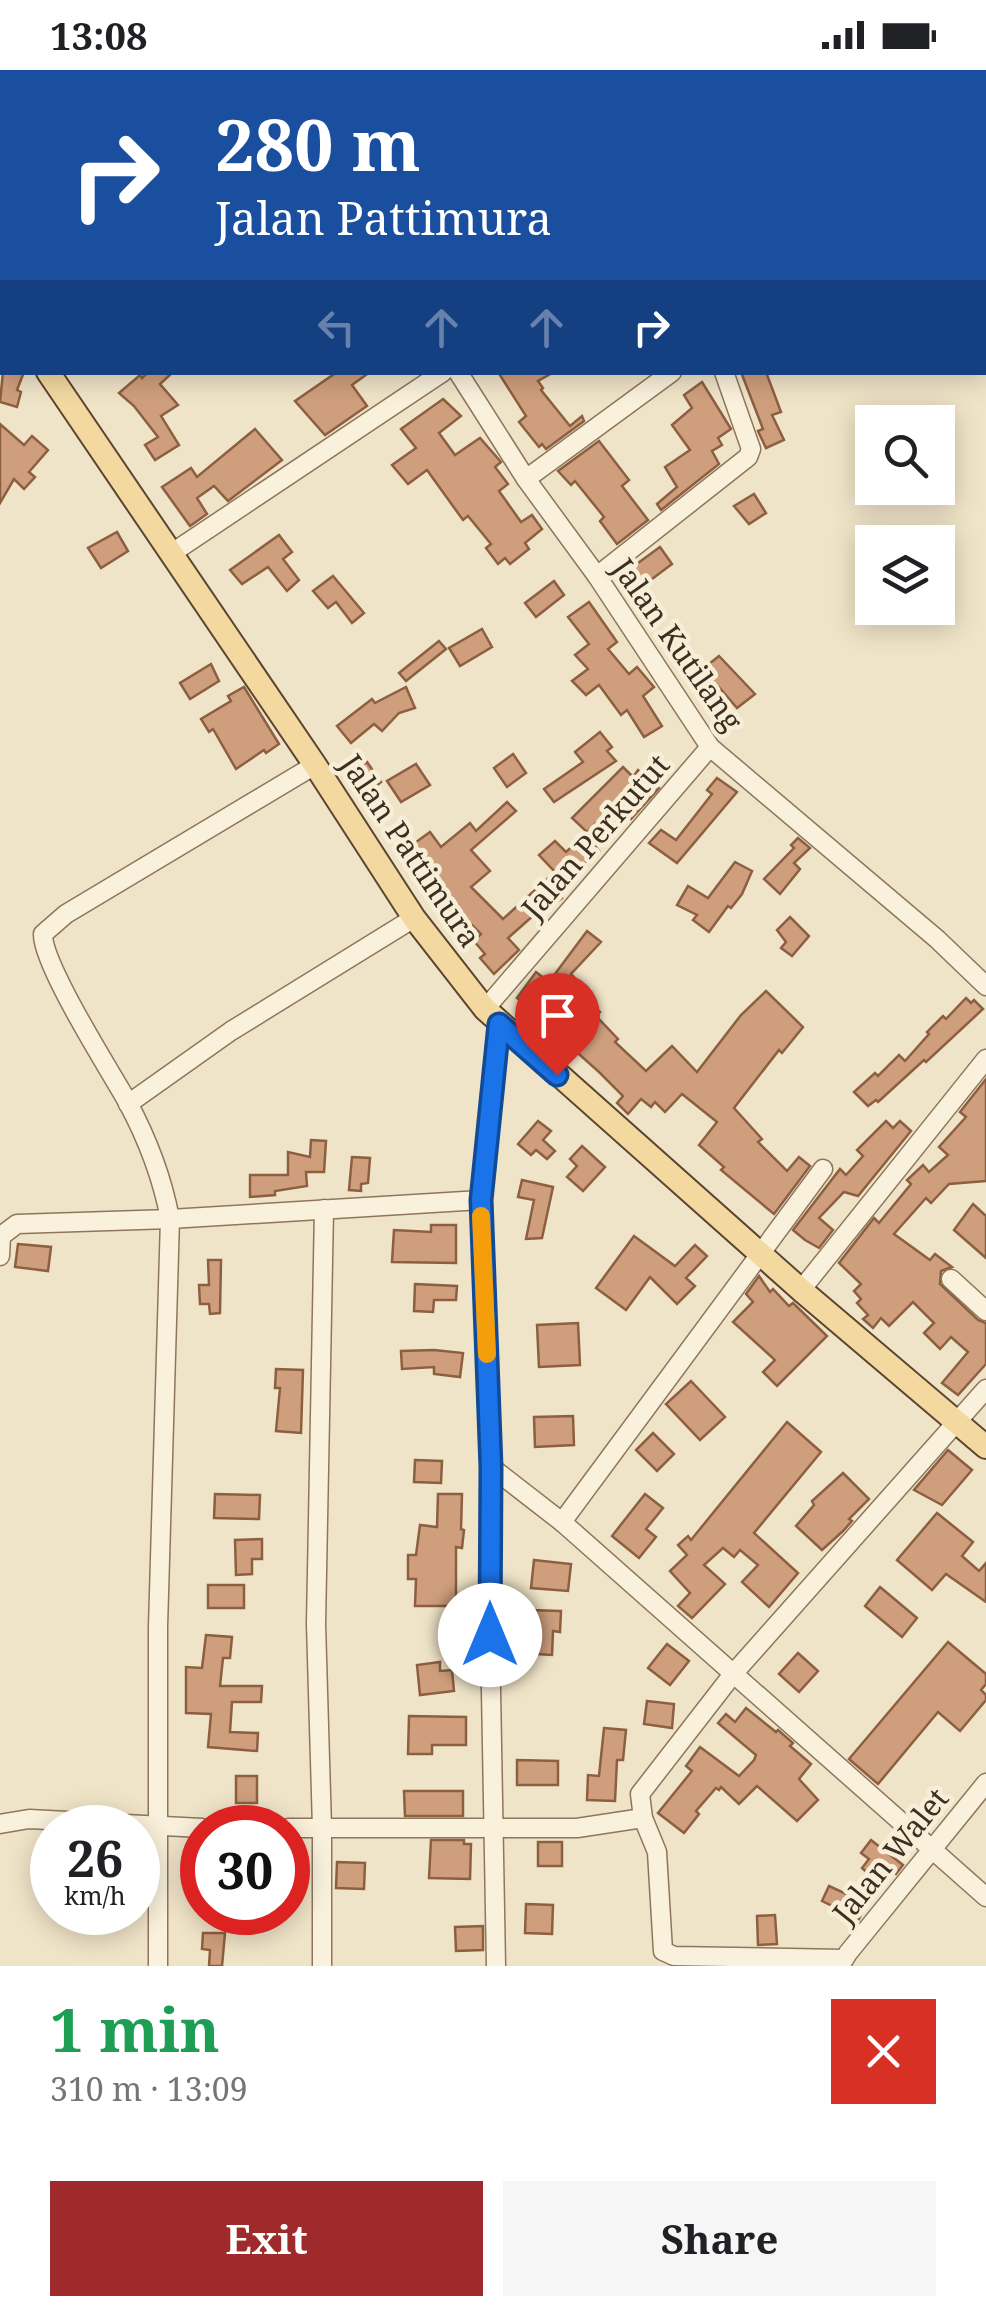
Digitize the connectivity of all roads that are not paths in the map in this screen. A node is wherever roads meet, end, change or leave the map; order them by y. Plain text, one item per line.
1 (50, 375) edge
2 (438, 375) edge
3 (460, 375) edge
4 (668, 375) edge
5 (725, 375) edge
6 (526, 479) junction
7 (172, 552) junction
8 (596, 576) junction
9 (710, 747) junction
10 (315, 764) junction
11 (414, 918) junction
12 (986, 986) edge
13 (492, 1017) junction
14 (986, 1059) edge
15 (128, 1104) junction
16 (823, 1169) dead end
17 (481, 1200) junction
18 (324, 1210) junction
19 (170, 1219) junction
20 (1, 1235) edge
21 (760, 1254) junction
22 (0, 1256) edge
23 (951, 1279) dead end
24 (801, 1290) junction
25 (986, 1311) edge
26 (986, 1389) edge
27 (958, 1422) junction
28 (986, 1447) edge
29 (491, 1467) junction
30 (562, 1522) junction
31 (733, 1674) junction
32 (986, 1782) edge
33 (158, 1805) edge
34 (643, 1818) junction
35 (30, 1819) edge
36 (0, 1824) edge
37 (310, 1828) edge
38 (322, 1828) junction
39 (494, 1829) junction
40 (930, 1850) junction
41 (986, 1897) edge
42 (158, 1935) edge
43 (842, 1963) edge
44 (158, 1966) edge
45 (322, 1966) edge
46 (496, 1966) edge

1 - 7 main road, Jalan Pattimura
2 - 7 street
3 - 6 street, Jalan Kutilang
4 - 6 street
5 - 8 street
6 - 8 street, Jalan Kutilang
7 - 10 main road, Jalan Pattimura
8 - 9 street, Jalan Kutilang
9 - 12 street, Jalan Kutilang
9 - 13 street, Jalan Perkutut
10 - 11 main road, Jalan Pattimura
10 - 15 street
11 - 13 main road, Jalan Pattimura
11 - 15 street
13 - 17 street
13 - 21 main road, Jalan Pattimura
14 - 24 street
15 - 19 street
16 - 21 street
17 - 18 street
17 - 29 street
18 - 19 street
18 - 38 street
19 - 20 street
19 - 33 street
20 - 22 street
21 - 24 main road, Jalan Pattimura
21 - 30 street
23 - 25 street
24 - 27 main road, Jalan Pattimura
26 - 27 street
27 - 28 main road, Jalan Pattimura
27 - 31 street
29 - 30 street
29 - 39 street
30 - 31 street
31 - 34 street
31 - 40 street
32 - 40 street, Jalan Walet
34 - 39 street
34 - 43 street
35 - 36 street
37 - 38 street
38 - 39 street
38 - 45 street
39 - 46 street
40 - 41 street
40 - 43 street, Jalan Walet
42 - 44 street

